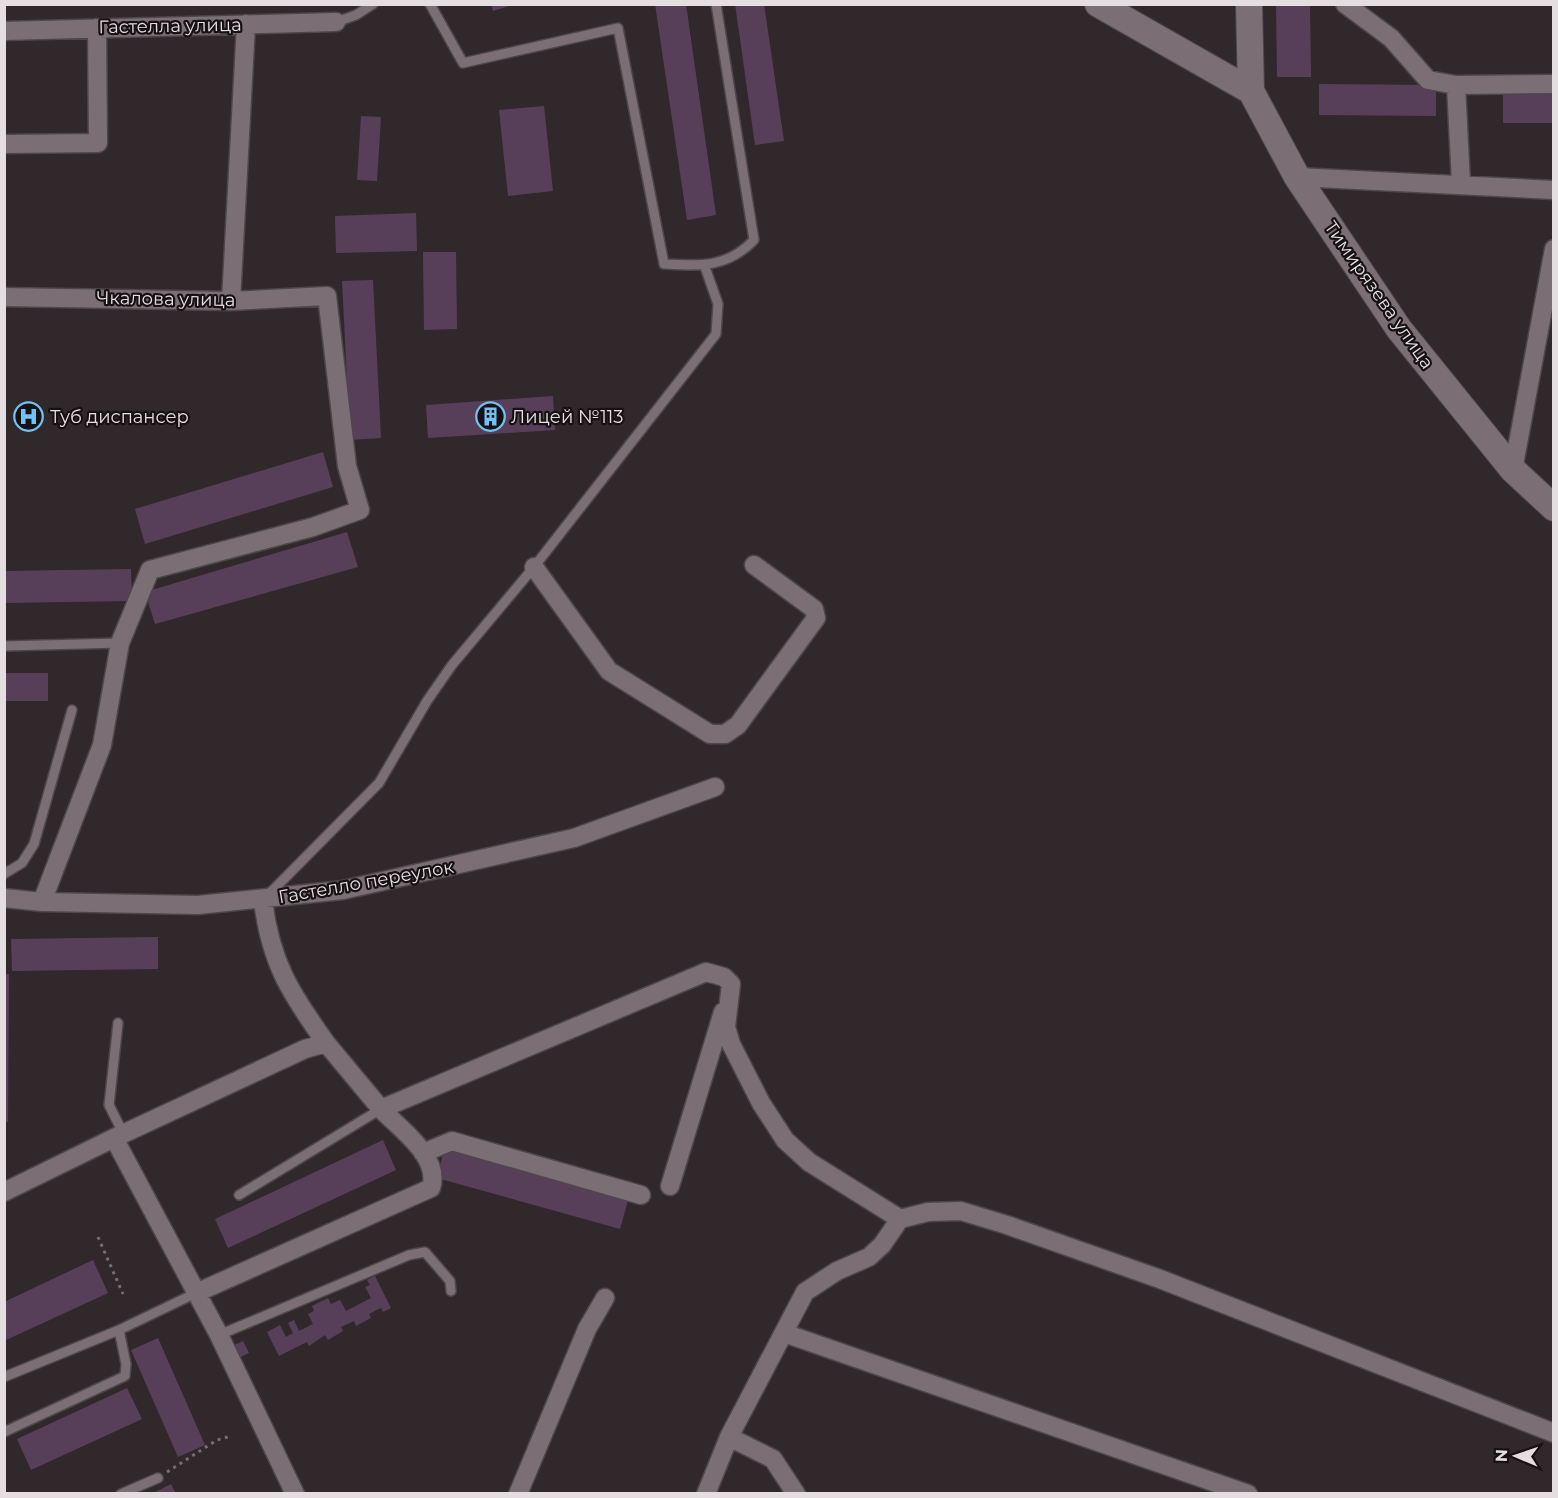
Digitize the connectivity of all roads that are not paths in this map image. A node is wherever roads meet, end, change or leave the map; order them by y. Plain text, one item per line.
1 (373, 4) edge
2 (430, 4) edge
3 (716, 4) edge
4 (1098, 4) edge
5 (1249, 4) edge
6 (1345, 4) edge
7 (336, 22) joint
8 (246, 24) junction
9 (97, 28) junction
10 (4, 31) edge
11 (1554, 84) edge
12 (1456, 85) junction
13 (1251, 91) junction
14 (4, 144) edge
15 (1297, 177) junction
16 (1461, 183) junction
17 (1554, 190) edge
18 (1554, 249) edge
19 (705, 267) junction
20 (4, 297) edge
21 (231, 301) junction
22 (1513, 470) junction
23 (1554, 508) edge
24 (754, 565) dead end
25 (534, 567) junction
26 (120, 643) junction
27 (4, 645) edge
28 (72, 710) dead end
29 (715, 787) dead end
30 (4, 874) edge
31 (4, 898) edge
32 (263, 900) junction
33 (42, 902) junction
34 (731, 984) junction
35 (118, 1023) dead end
36 (326, 1043) junction
37 (381, 1109) junction
38 (118, 1135) junction
39 (423, 1153) junction
40 (670, 1186) dead end
41 (4, 1192) edge
42 (239, 1195) dead end
43 (641, 1195) dead end
44 (900, 1219) junction
45 (451, 1291) dead end
46 (196, 1293) junction
47 (605, 1298) dead end
48 (119, 1330) junction
49 (784, 1332) junction
50 (219, 1335) junction
51 (4, 1377) edge
52 (4, 1432) edge
53 (1554, 1433) edge
54 (729, 1437) junction
55 (158, 1478) road end
56 (121, 1494) edge
57 (294, 1494) edge
58 (518, 1494) edge
59 (706, 1494) edge
60 (796, 1494) edge
61 (1248, 1494) edge

1 - 7 lane
2 - 19 lane
3 - 19 lane
4 - 13 street
5 - 13 street
6 - 12 street
7 - 8 street, Гастелла улица
8 - 9 street, Гастелла улица
8 - 21 street
9 - 10 street, Гастелла улица
9 - 14 street
11 - 12 street
12 - 16 street
13 - 15 street, Тимирязева улица
15 - 16 street
15 - 22 street, Тимирязева улица
16 - 17 street
18 - 22 street
19 - 25 lane
20 - 21 street, Чкалова улица
21 - 26 street, Чкалова улица
22 - 23 street, Тимирязева улица
24 - 25 street
25 - 32 lane
26 - 27 lane
26 - 33 street
28 - 30 lane
29 - 32 street, Гастелло переулок
31 - 33 street, Гастелло переулок
32 - 33 street, Гастелло переулок
32 - 36 street
34 - 37 street
34 - 40 street
34 - 44 street
35 - 38 lane
36 - 37 street
36 - 38 street
37 - 39 street
37 - 42 lane
38 - 41 street
38 - 46 street
39 - 43 street
39 - 46 street
44 - 49 street
44 - 53 street
45 - 50 lane
46 - 48 lane
46 - 50 street
47 - 58 street
48 - 51 lane
48 - 52 lane
49 - 54 street
49 - 61 street
50 - 57 street
54 - 59 street
54 - 60 street
55 - 56 lane

